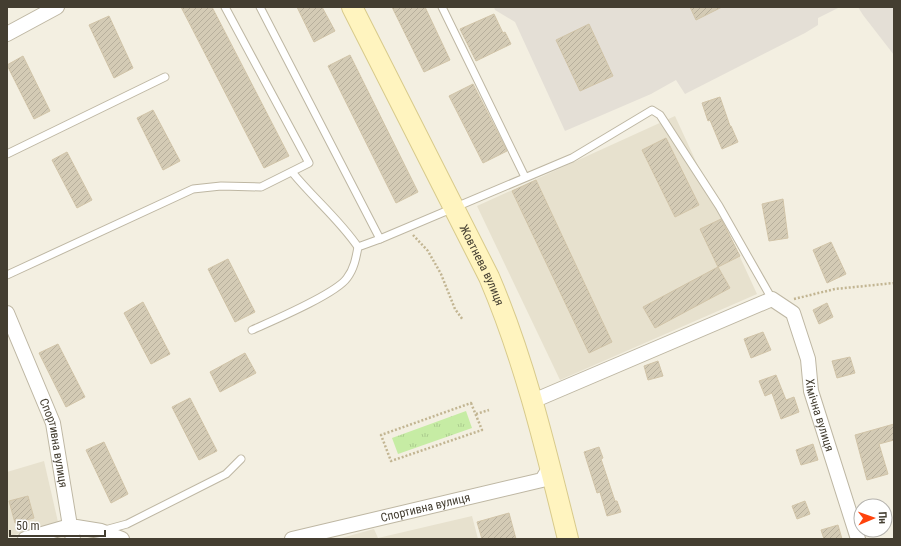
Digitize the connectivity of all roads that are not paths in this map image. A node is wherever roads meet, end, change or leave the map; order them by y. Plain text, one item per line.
1 (225, 7) edge
2 (260, 7) edge
3 (352, 7) edge
4 (442, 7) edge
5 (52, 8) edge
6 (7, 34) edge
7 (165, 77) dead end
8 (7, 154) edge
9 (292, 172) junction
10 (526, 177) junction
11 (454, 208) junction
12 (380, 239) junction
13 (358, 246) junction
14 (7, 275) edge
15 (775, 302) junction
16 (7, 313) edge
17 (252, 330) dead end
18 (533, 401) junction
19 (241, 459) dead end
20 (550, 466) junction
21 (101, 531) junction
22 (71, 532) edge
23 (25, 539) edge
24 (122, 539) edge
25 (292, 539) edge
26 (568, 539) edge
27 (858, 539) edge

1 - 9 lane
2 - 12 lane
3 - 11 main road, Жовтнева вулиця
4 - 10 lane
5 - 6 street
7 - 8 lane
9 - 13 lane
9 - 14 lane
10 - 11 lane
10 - 15 lane
11 - 12 lane
11 - 18 main road, Жовтнева вулиця
12 - 13 lane
13 - 17 lane
15 - 18 street
15 - 27 street, Хімічна вулиця
16 - 22 street, Спортивна вулиця
18 - 20 main road, Жовтнева вулиця
19 - 21 lane
20 - 25 street, Спортивна вулиця
20 - 26 main road, Жовтнева вулиця
21 - 22 street
21 - 24 street
22 - 23 street

